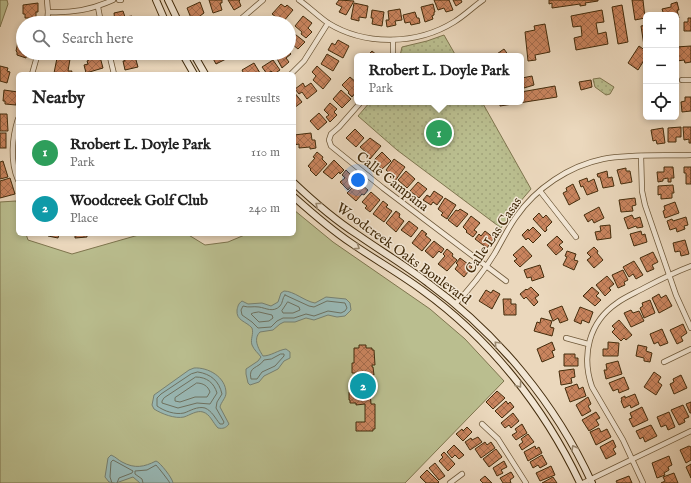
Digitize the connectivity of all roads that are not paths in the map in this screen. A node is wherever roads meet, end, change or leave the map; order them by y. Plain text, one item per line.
1 (47, 0) edge
2 (113, 0) edge
3 (156, 0) edge
4 (168, 0) edge
5 (263, 0) edge
6 (299, 0) edge
7 (483, 0) edge
8 (98, 7) junction
9 (48, 12) junction
10 (48, 16) edge
11 (100, 16) edge
12 (163, 16) edge
13 (175, 16) edge
14 (244, 16) edge
15 (328, 23) junction
16 (393, 40) junction
17 (393, 53) edge
18 (36, 60) edge
19 (111, 60) edge
20 (186, 60) edge
21 (197, 60) edge
22 (33, 72) edge
23 (114, 72) edge
24 (193, 72) edge
25 (204, 72) edge
26 (293, 72) edge
27 (682, 80) dead end
28 (691, 80) edge
29 (358, 105) edge
30 (16, 126) edge
31 (691, 155) edge
32 (641, 156) junction
33 (16, 176) edge
34 (296, 185) edge
35 (540, 191) junction
36 (296, 199) edge
37 (576, 237) dead end
38 (486, 266) junction
39 (691, 266) edge
40 (669, 275) junction
41 (506, 281) dead end
42 (456, 304) junction
43 (449, 312) junction
44 (691, 328) edge
45 (566, 338) dead end
46 (588, 344) junction
47 (691, 349) edge
48 (664, 362) dead end
49 (482, 424) dead end
50 (691, 431) edge
51 (632, 459) junction
52 (462, 474) dead end
53 (591, 481) edge
54 (450, 483) edge
55 (526, 483) edge
56 (580, 483) edge
57 (583, 483) edge
58 (643, 483) edge

1 - 9 street
2 - 8 street
3 - 12 main road
4 - 13 main road
5 - 14 street
6 - 15 street
7 - 16 street
8 - 9 street
8 - 11 street
9 - 10 street
15 - 16 street
15 - 26 street
16 - 17 street
18 - 22 street
19 - 23 street
20 - 24 main road
21 - 25 main road
27 - 28 street
29 - 38 street, Calle Campana
30 - 33 street
31 - 32 street, Calle Las Casas
32 - 35 street, Calle Las Casas
32 - 40 street
42 -> 34 main road, Woodcreek Oaks Boulevard
35 - 37 street
35 - 38 street, Calle Las Casas
36 -> 43 main road, Woodcreek Oaks Boulevard
38 - 41 street
38 - 42 street, Calle Las Casas
39 - 40 street
40 - 44 street
40 - 46 street
42 - 43 main road
53 -> 42 main road, Woodcreek Oaks Boulevard
43 -> 56 main road, Woodcreek Oaks Boulevard
45 - 46 street
46 - 51 street
47 - 48 street
49 - 55 street
50 - 51 street
51 - 53 street
51 - 58 street
52 - 54 street
53 - 57 street

